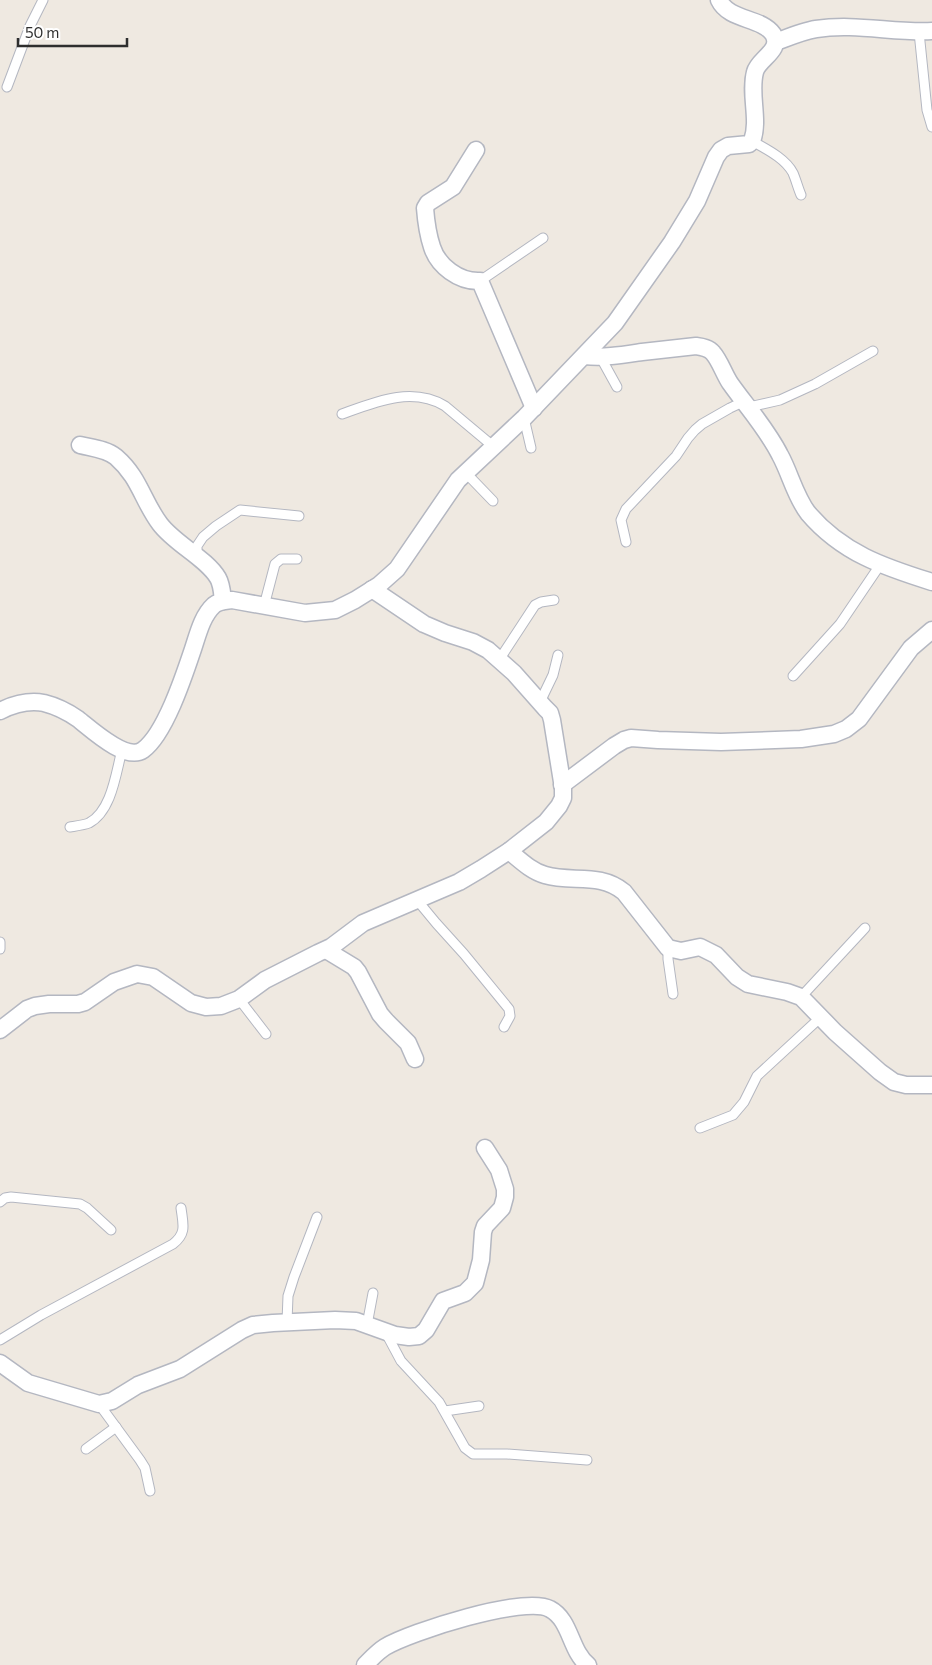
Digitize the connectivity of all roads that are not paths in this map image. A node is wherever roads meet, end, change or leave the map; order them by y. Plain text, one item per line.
1 (44, 0) edge
2 (719, 0) edge
3 (925, 31) edge
4 (776, 42) junction
5 (7, 87) dead end
6 (932, 127) edge
7 (752, 141) junction
8 (476, 150) dead end
9 (801, 195) dead end
10 (543, 238) dead end
11 (480, 280) junction
12 (873, 351) dead end
13 (592, 357) junction
14 (617, 387) dead end
15 (747, 404) junction
16 (529, 413) junction
17 (342, 414) dead end
18 (80, 445) dead end
19 (494, 447) junction
20 (531, 448) dead end
21 (465, 472) junction
22 (493, 500) dead end
23 (299, 516) dead end
24 (626, 542) dead end
25 (197, 557) junction
26 (297, 559) dead end
27 (880, 565) junction
28 (932, 582) edge
29 (372, 589) junction
30 (554, 600) dead end
31 (223, 601) junction
32 (264, 606) junction
33 (932, 630) edge
34 (558, 655) dead end
35 (499, 660) junction
36 (793, 676) dead end
37 (540, 702) junction
38 (0, 711) edge
39 (122, 750) junction
40 (562, 785) junction
41 (70, 827) dead end
42 (509, 851) junction
43 (417, 900) junction
44 (865, 928) dead end
45 (0, 942) edge
46 (668, 948) junction
47 (0, 949) edge
48 (326, 950) junction
49 (673, 994) dead end
50 (802, 997) junction
51 (239, 999) junction
52 (821, 1017) junction
53 (504, 1027) dead end
54 (0, 1030) edge
55 (266, 1034) dead end
56 (415, 1059) dead end
57 (932, 1085) edge
58 (700, 1128) dead end
59 (484, 1148) dead end
60 (0, 1202) edge
61 (181, 1208) dead end
62 (318, 1217) dead end
63 (112, 1230) dead end
64 (373, 1293) dead end
65 (287, 1322) junction
66 (367, 1325) junction
67 (385, 1331) junction
68 (0, 1340) edge
69 (0, 1363) edge
70 (99, 1404) junction
71 (480, 1406) dead end
72 (445, 1411) junction
73 (116, 1427) junction
74 (86, 1449) dead end
75 (587, 1460) dead end
76 (150, 1491) dead end
77 (365, 1665) edge
78 (588, 1665) edge

1 - 5 lane
2 - 4 street
3 - 4 street
3 - 6 lane
4 - 7 street
7 - 9 lane
7 - 13 street
8 - 11 street
10 - 11 lane
11 - 16 street
12 - 15 lane
13 - 14 lane
13 - 15 street
13 - 16 street
15 - 24 lane
15 - 27 street
16 - 19 street
16 - 20 lane
17 - 19 lane
18 - 25 street
19 - 21 street
21 - 22 lane
21 - 29 street
23 - 25 lane
25 - 31 street
26 - 32 lane
27 - 28 street
27 - 36 lane
29 - 32 street
29 - 35 street
30 - 35 lane
31 - 32 street
31 - 39 street
33 - 40 street
34 - 37 lane
35 - 37 street
37 - 40 street
38 - 39 street
39 - 41 lane
40 - 42 street
42 - 43 street
42 - 46 street
43 - 48 street
43 - 53 lane
44 - 50 lane
45 - 47 lane
46 - 49 lane
46 - 50 street
48 - 51 street
48 - 56 street
50 - 52 street
51 - 54 street
51 - 55 lane
52 - 57 street
52 - 58 lane
59 - 67 street
60 - 63 lane
61 - 68 lane
62 - 65 lane
64 - 66 lane
65 - 66 street
65 - 70 street
66 - 67 street
67 - 72 lane
69 - 70 street
70 - 73 lane
71 - 72 lane
72 - 75 lane
73 - 74 lane
73 - 76 lane
77 - 78 street

